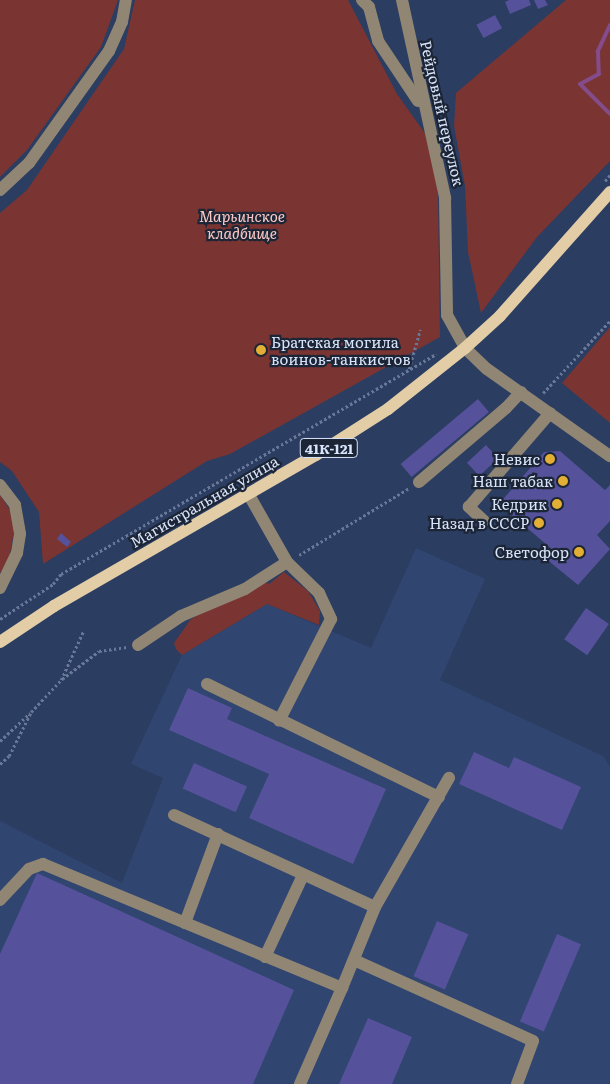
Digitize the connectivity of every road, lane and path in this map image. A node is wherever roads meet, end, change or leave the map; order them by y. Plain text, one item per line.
1 (126, 0) edge
2 (362, 0) edge
3 (402, 0) edge
4 (429, 125) junction
5 (0, 190) edge
6 (610, 192) edge
7 (610, 321) edge
8 (420, 330) dead end
9 (465, 348) junction
10 (521, 392) junction
11 (535, 402) junction
12 (550, 413) junction
13 (610, 455) edge
14 (419, 482) joint
15 (0, 485) edge
16 (249, 495) junction
17 (484, 520) dead end
18 (286, 562) junction
19 (0, 588) edge
20 (0, 619) edge
21 (82, 632) dead end
22 (0, 642) edge
23 (138, 645) joint
24 (61, 680) junction
25 (207, 684) dead end
26 (31, 712) junction
27 (279, 721) junction
28 (0, 741) edge
29 (0, 764) edge
30 (450, 778) dead end
31 (439, 797) junction
32 (174, 815) dead end
33 (218, 834) junction
34 (304, 874) junction
35 (0, 900) edge
36 (375, 908) junction
37 (185, 923) junction
38 (265, 957) junction
39 (354, 960) junction
40 (342, 988) junction
41 (300, 1084) edge
42 (517, 1084) edge

1 - 5 street
2 - 4 street
3 - 4 street, Рейдовый переулок
4 - 9 street, Рейдовый переулок
6 - 9 main road, Магистральная улица / 41К-121
7 - 11 path
8 - 20 path
9 - 10 street
9 - 16 main road, Магистральная улица / 41К-121
10 - 11 street
10 - 14 street
11 - 12 street
12 - 13 street
12 - 17 street
14 - 18 path
15 - 19 street
16 - 18 street
16 - 22 main road, Магистральная улица / 41К-121
18 - 23 street
18 - 27 street
21 - 24 path
23 - 24 path
24 - 26 path
25 - 27 street
26 - 28 path
26 - 29 path
27 - 31 street
30 - 31 street
31 - 36 street
32 - 33 street
33 - 34 street
33 - 37 street
34 - 36 street
34 - 38 street
35 - 37 street
36 - 39 street
37 - 38 street
38 - 40 street
39 - 40 street
39 - 42 street
40 - 41 street

